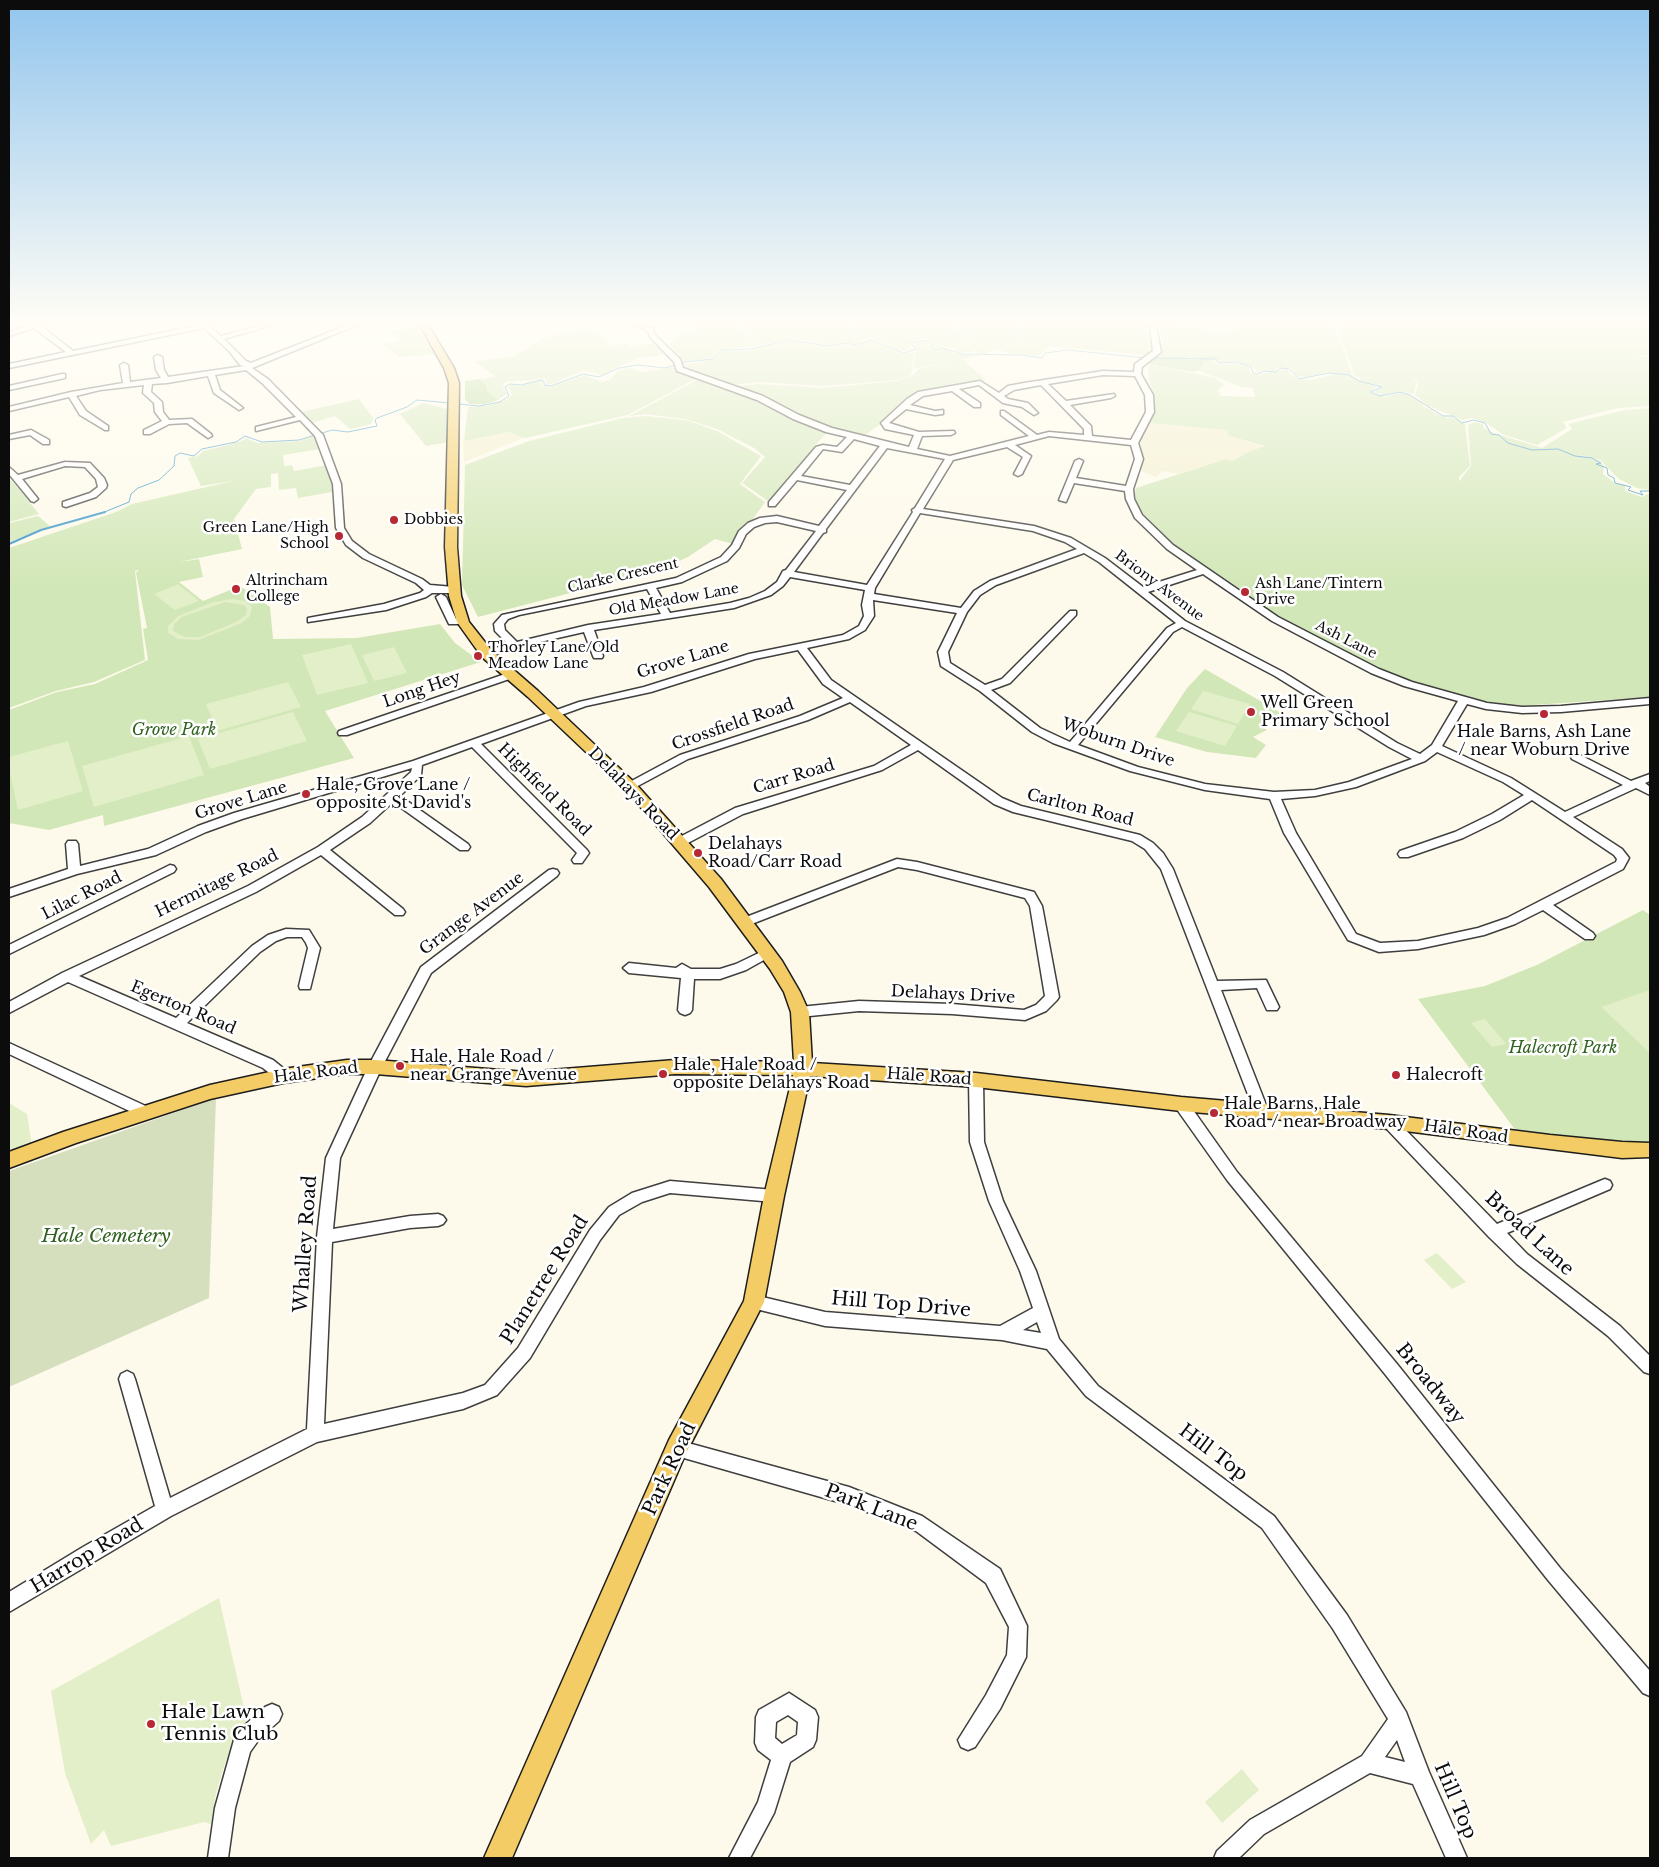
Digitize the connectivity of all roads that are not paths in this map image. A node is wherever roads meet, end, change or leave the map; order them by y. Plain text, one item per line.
1 (82, 412) edge
2 (158, 412) edge
3 (295, 412) edge
4 (454, 412) edge
5 (787, 412) edge
6 (898, 412) edge
7 (932, 412) edge
8 (940, 412) dead end
9 (1072, 412) edge
10 (1150, 412) edge
11 (1004, 413) dead end
12 (300, 418) junction
13 (167, 422) junction
14 (105, 427) dead end
15 (259, 429) dead end
16 (147, 432) dead end
17 (951, 433) dead end
18 (919, 434) junction
19 (210, 435) dead end
20 (1034, 436) junction
21 (9, 437) edge
22 (851, 437) junction
23 (1088, 438) junction
24 (46, 442) dead end
25 (1007, 443) junction
26 (1134, 443) junction
27 (885, 445) junction
28 (912, 451) junction
29 (950, 458) junction
30 (1079, 462) dead end
31 (9, 469) edge
32 (1018, 474) dead end
33 (794, 477) junction
34 (16, 478) junction
35 (1072, 480) junction
36 (852, 488) junction
37 (1130, 489) junction
38 (34, 499) dead end
39 (1063, 500) dead end
40 (66, 504) dead end
41 (772, 504) dead end
42 (916, 510) junction
43 (822, 530) junction
44 (1086, 549) junction
45 (1206, 570) junction
46 (786, 574) junction
47 (650, 586) junction
48 (454, 587) junction
49 (431, 588) junction
50 (1141, 591) junction
51 (869, 592) junction
52 (441, 597) dead end
53 (963, 611) junction
54 (1073, 613) dead end
55 (666, 616) junction
56 (311, 620) dead end
57 (463, 622) junction
58 (1182, 623) junction
59 (588, 628) junction
60 (515, 645) junction
61 (800, 646) junction
62 (487, 654) junction
63 (598, 656) dead end
64 (511, 676) junction
65 (984, 689) junction
66 (849, 699) junction
67 (1463, 701) junction
68 (1650, 701) edge
69 (554, 714) junction
70 (343, 733) dead end
71 (475, 744) junction
72 (917, 746) junction
73 (1071, 747) junction
74 (1436, 747) junction
75 (1576, 757) dead end
76 (1421, 759) junction
77 (416, 763) junction
78 (1650, 777) edge
79 (1633, 784) junction
80 (630, 786) junction
81 (1650, 792) edge
82 (1532, 795) junction
83 (393, 796) junction
84 (1274, 796) junction
85 (1566, 816) junction
86 (680, 842) junction
87 (72, 844) dead end
88 (464, 847) dead end
89 (322, 850) junction
90 (1404, 854) dead end
91 (578, 860) dead end
92 (170, 869) dead end
93 (74, 871) junction
94 (553, 873) dead end
95 (9, 893) edge
96 (1544, 905) junction
97 (399, 912) dead end
98 (745, 922) junction
99 (1589, 936) dead end
100 (9, 950) edge
101 (767, 953) junction
102 (629, 968) dead end
103 (683, 970) junction
104 (67, 976) junction
105 (305, 986) dead end
106 (1211, 986) junction
107 (1272, 1007) dead end
108 (9, 1008) edge
109 (685, 1010) dead end
110 (800, 1012) junction
111 (178, 1024) junction
112 (9, 1048) edge
113 (375, 1067) junction
114 (803, 1068) junction
115 (283, 1076) junction
116 (976, 1080) junction
117 (1181, 1104) junction
118 (1260, 1110) junction
119 (145, 1112) junction
120 (1389, 1122) junction
121 (1650, 1150) edge
122 (9, 1160) edge
123 (1605, 1185) dead end
124 (774, 1196) junction
125 (438, 1220) dead end
126 (1494, 1232) junction
127 (326, 1236) junction
128 (754, 1302) junction
129 (1041, 1312) junction
130 (1002, 1333) junction
131 (1052, 1343) junction
132 (1650, 1367) edge
133 (126, 1379) dead end
134 (315, 1434) junction
135 (677, 1448) junction
136 (165, 1510) junction
137 (9, 1603) edge
138 (1650, 1686) edge
139 (272, 1714) dead end
140 (1399, 1719) junction
141 (968, 1740) dead end
142 (782, 1756) dead end
143 (1369, 1763) junction
144 (1420, 1776) junction
145 (218, 1858) edge
146 (499, 1858) edge
147 (739, 1858) edge
148 (1224, 1858) edge
149 (1457, 1858) edge

1 - 14 street
2 - 13 street
3 - 12 street
4 - 48 main road, Delahays Road
5 - 22 street
6 - 18 street
7 - 8 street
9 - 23 street
10 - 26 street
11 - 20 street
12 - 15 street
12 - 49 street
13 - 16 street
13 - 19 street
17 - 18 street
18 - 28 street
20 - 23 street
20 - 25 street
21 - 24 street
22 - 27 street
22 - 33 street
23 - 26 street
25 - 29 street
25 - 32 street
26 - 37 street
27 - 28 street
27 - 36 street, Old Meadow Lane
28 - 29 street
29 - 42 street, Grove Lane
30 - 35 street
31 - 34 street
33 - 36 street
33 - 41 street
34 - 38 street
34 - 40 street
35 - 37 street
35 - 39 street
36 - 43 street, Old Meadow Lane
37 - 45 street, Ash Lane
42 - 44 street, Briony Avenue
42 - 51 street, Grove Lane
43 - 46 street, Old Meadow Lane
43 - 47 street, Clarke Crescent
44 - 50 street, Briony Avenue
44 - 53 street, Woburn Drive
45 - 50 street
45 - 67 street, Ash Lane
46 - 51 street
46 - 55 street, Old Meadow Lane
47 - 55 street
47 - 60 street, Clarke Crescent
48 - 49 street
48 - 57 main road, Delahays Road
49 - 56 street
50 - 58 street, Briony Avenue
51 - 53 street
51 - 61 street, Grove Lane
52 - 57 street, Delahays Road
53 - 65 street, Woburn Drive
54 - 65 street
55 - 59 street, Old Meadow Lane
57 - 62 main road, Delahays Road
58 - 73 street
58 - 76 street, Briony Avenue
59 - 60 street, Old Meadow Lane
59 - 63 street
60 - 62 street, Old Meadow Lane
61 - 66 street, Carlton Road
61 - 69 street, Grove Lane
62 - 64 main road, Delahays Road
64 - 69 main road, Delahays Road
64 - 70 street, Long Hey
65 - 73 street, Woburn Drive
66 - 72 street, Carlton Road
66 - 80 street, Crossfield Road
67 - 68 street, Ash Lane
67 - 74 street, Woburn Drive
69 - 71 street, Grove Lane
69 - 80 main road, Delahays Road
71 - 77 street, Grove Lane
71 - 91 street, Highfield Road
72 - 86 street, Carr Road
72 - 106 street, Carlton Road
73 - 84 street, Woburn Drive
74 - 76 street, Woburn Drive
74 - 82 street
75 - 79 street
76 - 84 street, Woburn Drive
77 - 83 street, Hermitage Road
77 - 93 street, Grove Lane
78 - 79 street
79 - 81 street
79 - 85 street
80 - 86 main road, Delahays Road
82 - 85 street
82 - 90 street
83 - 88 street
83 - 89 street, Hermitage Road
84 - 96 street
85 - 96 street
86 - 98 main road, Delahays Road
87 - 93 street
89 - 97 street
89 - 104 street, Hermitage Road
92 - 100 street, Lilac Road
93 - 95 street, Grove Lane
94 - 113 street, Grange Avenue
96 - 99 street
98 - 101 main road, Delahays Road
98 - 110 street, Delahays Drive
101 - 103 street
101 - 110 main road, Delahays Road
102 - 103 street
103 - 109 street
104 - 108 street, Hermitage Road
104 - 111 street, Egerton Road
105 - 111 street
106 - 107 street
106 - 118 street, Carlton Road
110 - 114 main road, Delahays Road
111 - 115 street, Egerton Road
112 - 119 street
113 - 114 main road, Hale Road
113 - 115 main road, Hale Road
113 - 127 street, Whalley Road
114 - 116 main road, Hale Road
114 - 124 main road, Park Road
115 - 119 main road, Hale Road
116 - 117 main road, Hale Road
116 - 129 street, Hill Top
117 - 118 main road, Hale Road
117 - 138 street, Broadway
118 - 120 main road, Hale Road
119 - 122 main road, Hale Road
120 - 121 main road, Hale Road
120 - 126 street, Broad Lane
123 - 126 street
124 - 128 main road, Park Road
124 - 134 street, Planetree Road
125 - 127 street
126 - 132 street, Broad Lane
127 - 134 street, Whalley Road
128 - 130 street, Hill Top Drive
128 - 135 main road, Park Road
129 - 130 street
129 - 131 street, Hill Top
130 - 131 street, Hill Top Drive
131 - 140 street, Hill Top
133 - 136 street
134 - 136 street, Planetree Road
135 - 141 street, Park Lane
135 - 146 main road, Park Road
136 - 137 street, Harrop Road
139 - 145 street
140 - 143 street
140 - 144 street, Hill Top
142 - 147 street
143 - 144 street
143 - 148 street
144 - 149 street, Hill Top

